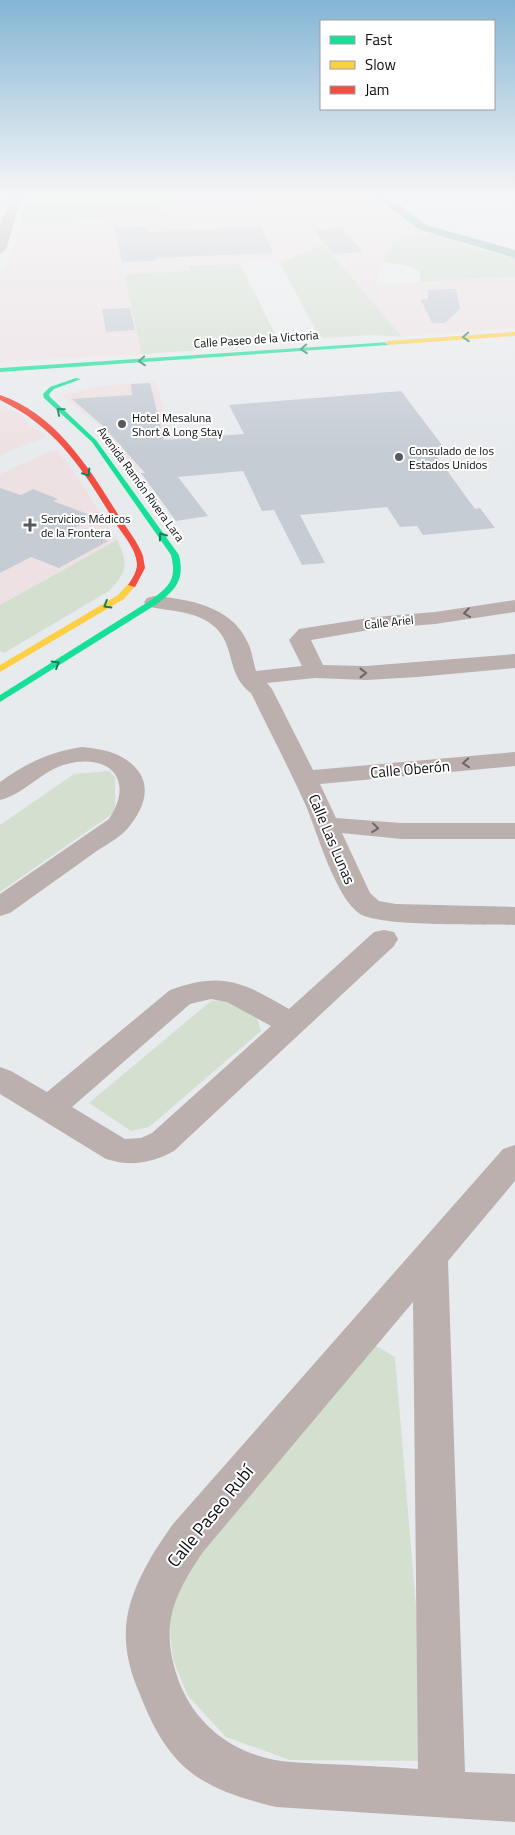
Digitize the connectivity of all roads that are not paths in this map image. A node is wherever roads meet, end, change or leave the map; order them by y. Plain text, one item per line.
1 (515, 334) edge
2 (0, 370) edge
3 (45, 381) dead end
4 (0, 397) edge
5 (88, 434) junction
6 (63, 439) junction
7 (152, 563) junction
8 (178, 570) junction
9 (154, 602) junction
10 (515, 606) edge
11 (515, 661) edge
12 (0, 669) edge
13 (315, 671) junction
14 (28, 681) junction
15 (259, 681) junction
16 (0, 699) edge
17 (515, 759) edge
18 (305, 778) junction
19 (0, 793) edge
20 (326, 826) junction
21 (515, 831) edge
22 (0, 907) edge
23 (515, 916) edge
24 (384, 939) dead end
25 (291, 1024) junction
26 (0, 1078) edge
27 (49, 1109) junction
28 (515, 1158) edge
29 (430, 1258) junction
30 (442, 1794) junction
31 (515, 1798) edge

1 -> 2 street, Calle Paseo de la Victoria
5 -> 3 street, Avenida Ramón Rivera Lara
4 - 6 street
5 - 6 street
8 -> 5 street, Avenida Ramón Rivera Lara
6 -> 7 street
7 - 8 street
7 -> 12 street
8 - 9 street
8 - 15 street, Calle Las Lunas
14 -> 9 street
9 - 15 street, Calle Las Lunas
10 -> 13 street, Calle Ariel
13 -> 11 street
12 - 14 street
13 - 15 street
14 - 16 street
15 - 18 street, Calle Las Lunas
17 -> 18 street, Calle Oberón
18 - 20 street, Calle Las Lunas
19 - 22 street
20 -> 21 street
20 - 23 street, Calle Las Lunas
24 - 25 street
25 - 27 street
25 - 27 street
26 - 27 street
28 - 29 street, Calle Paseo Rubí
29 - 30 street
29 - 30 street, Calle Paseo Rubí
30 - 31 street, Calle Paseo Rubí

